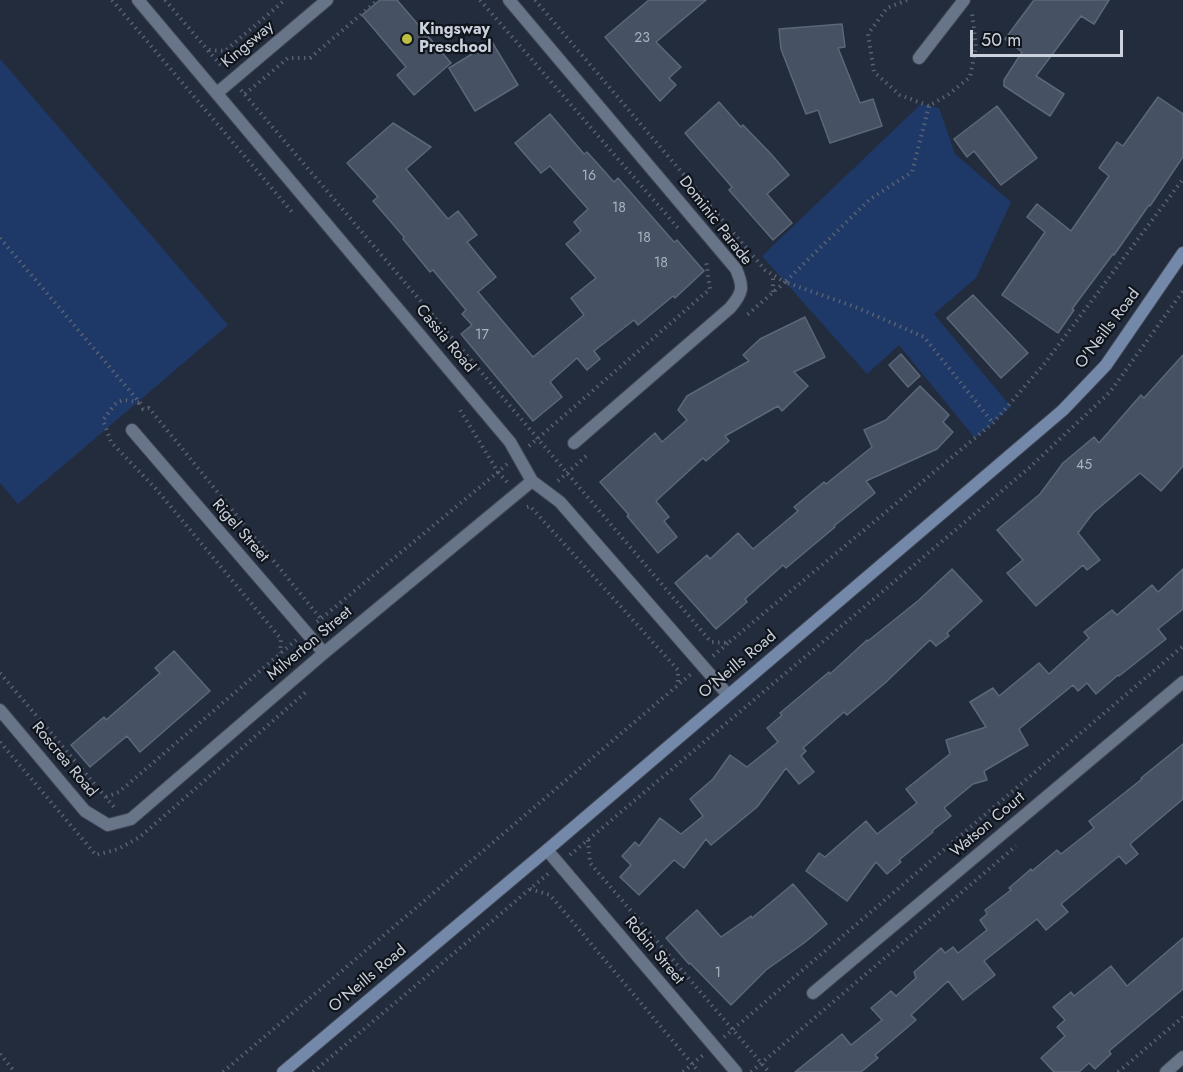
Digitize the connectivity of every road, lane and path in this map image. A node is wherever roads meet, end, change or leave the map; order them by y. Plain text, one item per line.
1 (112, 0) edge
2 (138, 0) edge
3 (285, 0) edge
4 (327, 0) edge
5 (378, 0) edge
6 (480, 0) edge
7 (509, 0) edge
8 (535, 0) edge
9 (964, 0) edge
10 (208, 50) dead end
11 (919, 58) dead end
12 (217, 93) junction
13 (245, 94) dead end
14 (928, 106) dead end
15 (295, 215) dead end
16 (684, 236) dead end
17 (0, 238) edge
18 (1183, 253) edge
19 (700, 254) dead end
20 (773, 275) junction
21 (785, 282) junction
22 (773, 292) junction
23 (739, 321) dead end
24 (456, 403) dead end
25 (993, 423) dead end
26 (132, 430) dead end
27 (574, 443) dead end
28 (593, 449) dead end
29 (518, 455) junction
30 (498, 472) junction
31 (532, 481) junction
32 (546, 492) junction
33 (530, 506) junction
34 (523, 508) dead end
35 (321, 619) junction
36 (305, 632) junction
37 (728, 643) dead end
38 (1183, 646) edge
39 (324, 653) junction
40 (702, 666) junction
41 (0, 673) edge
42 (1183, 682) edge
43 (314, 686) dead end
44 (678, 686) junction
45 (728, 695) junction
46 (0, 710) edge
47 (0, 742) edge
48 (106, 797) junction
49 (126, 820) junction
50 (108, 825) joint
51 (140, 837) junction
52 (588, 840) dead end
53 (1022, 842) dead end
54 (547, 850) junction
55 (530, 889) dead end
56 (813, 993) dead end
57 (1183, 1017) edge
58 (733, 1030) junction
59 (714, 1046) junction
60 (0, 1054) edge
61 (1183, 1057) edge
62 (692, 1064) junction
63 (761, 1064) junction
64 (15, 1072) edge
65 (223, 1072) edge
66 (283, 1072) edge
67 (683, 1072) edge
68 (699, 1072) edge
69 (735, 1072) edge
70 (751, 1072) edge
71 (769, 1072) edge
72 (1118, 1072) edge
73 (1166, 1072) edge

1 - 15 path
2 - 12 street, Cassia Road
3 - 10 path
4 - 12 street, Kingsway
5 - 13 path
6 - 16 path
7 - 27 street, Dominic Parade
8 - 20 path
9 - 11 street
12 - 29 street, Cassia Road
14 - 21 path
17 - 35 path
18 - 45 street, O'Neills Road
19 - 29 path
20 - 21 path
20 - 22 path
21 - 22 path
21 - 25 path
22 - 23 path
24 - 30 path
26 - 36 street, Rigel Street
28 - 32 path
29 - 30 path
29 - 31 street, Cassia Road
30 - 35 path
31 - 32 street, Cassia Road
31 - 39 street, Milverton Street
32 - 33 path
32 - 40 street, Cassia Road
33 - 34 path
33 - 44 path
35 - 36 path
36 - 39 street, Rigel Street
36 - 48 path
37 - 40 path
38 - 58 path
39 - 49 street, Milverton Street
40 - 44 path
40 - 45 street, Cassia Road
41 - 48 path
42 - 56 street, Watson Court
43 - 51 path
44 - 65 path
45 - 54 street, O'Neills Road
46 - 50 street, Roscrea Road
47 - 51 path
48 - 49 path
49 - 50 street, Milverton Street
49 - 51 path
52 - 58 path
53 - 63 path
54 - 59 street, Robin Street
54 - 66 street, O'Neills Road
55 - 62 path
57 - 72 path
58 - 59 path
58 - 63 path
59 - 62 path
59 - 69 street, Robin Street
60 - 64 path
61 - 73 street
62 - 67 path
62 - 68 path
63 - 70 path
63 - 71 path

